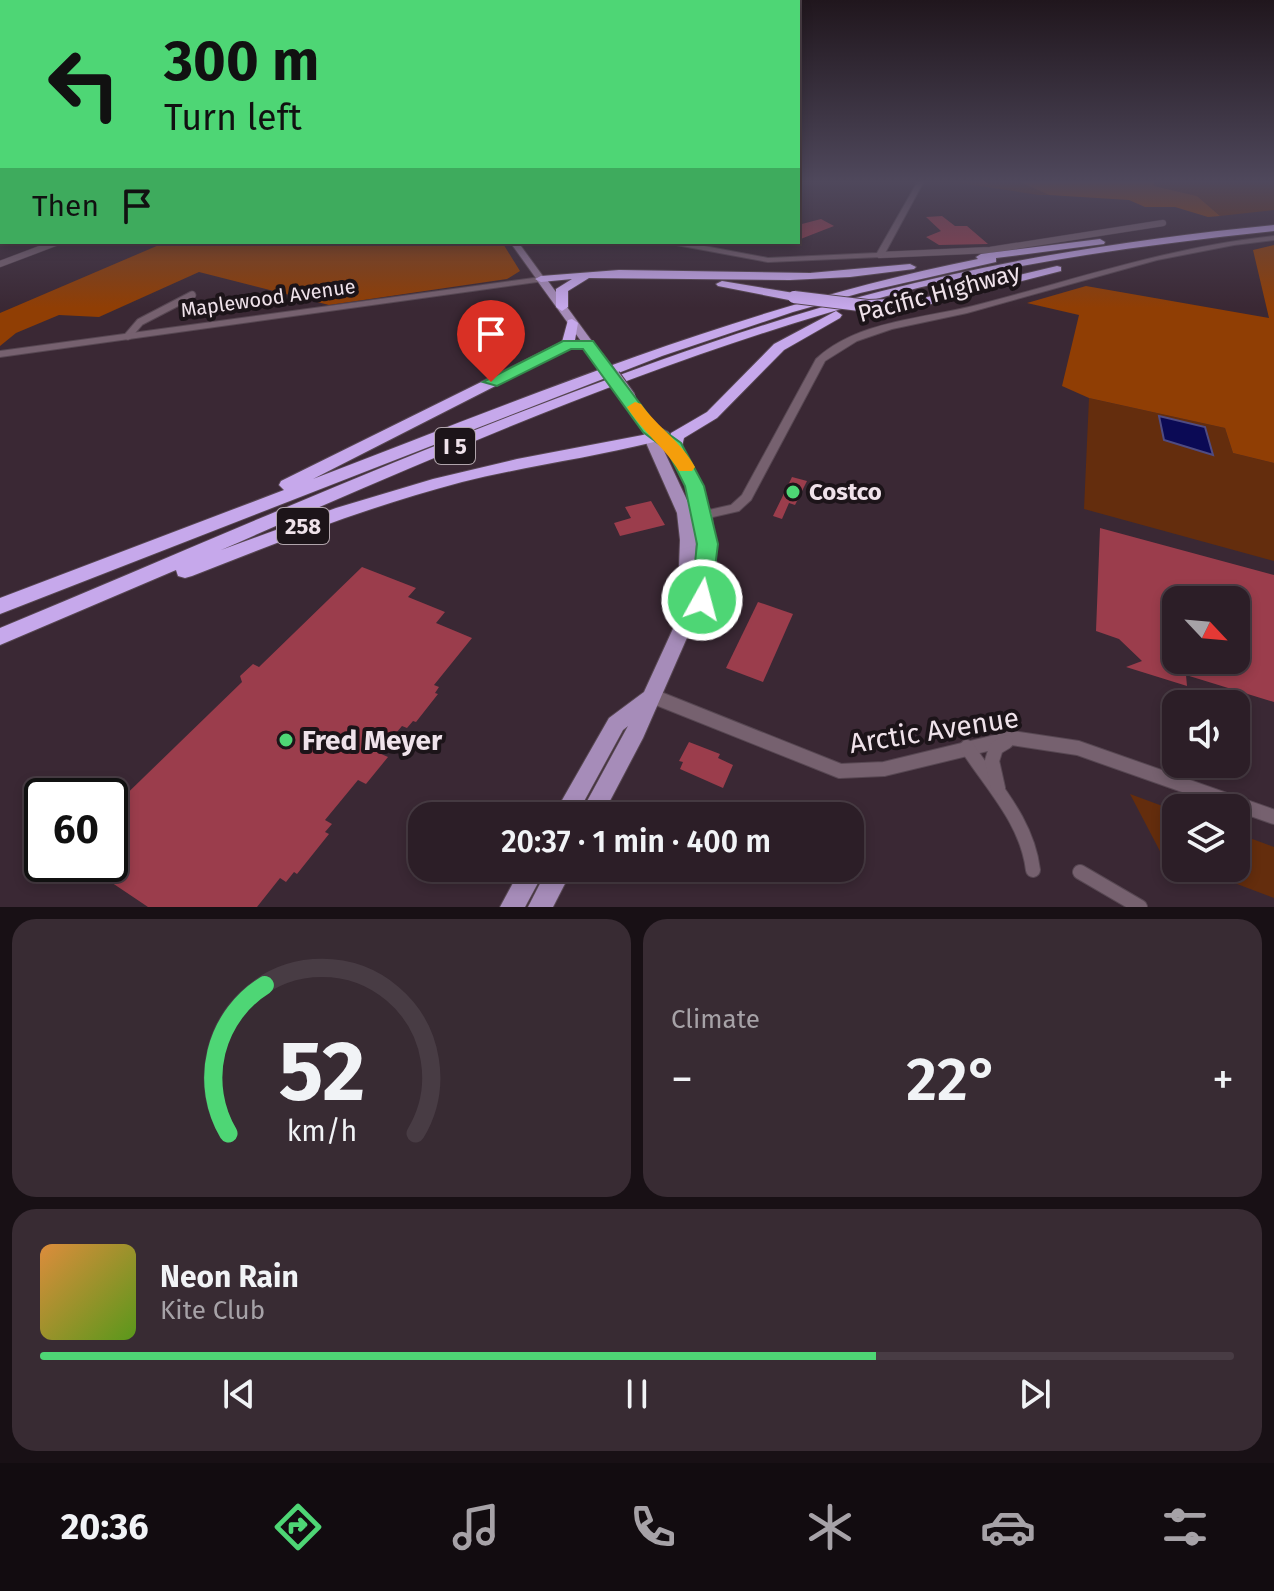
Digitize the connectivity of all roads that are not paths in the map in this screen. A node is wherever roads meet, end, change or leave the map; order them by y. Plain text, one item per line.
1 (898, 223) edge
2 (1161, 223) edge
3 (1235, 223) edge
4 (1274, 229) edge
5 (1274, 238) edge
6 (1113, 240) junction
7 (53, 244) edge
8 (515, 244) edge
9 (682, 244) edge
10 (880, 255) junction
11 (0, 264) edge
12 (600, 276) junction
13 (541, 279) junction
14 (921, 286) junction
15 (192, 295) dead end
16 (562, 307) junction
17 (572, 323) junction
18 (128, 336) junction
19 (568, 344) junction
20 (588, 344) junction
21 (0, 354) edge
22 (649, 434) junction
23 (675, 447) junction
24 (704, 515) junction
25 (0, 605) edge
26 (686, 620) junction
27 (0, 639) edge
28 (652, 696) junction
29 (1012, 738) junction
30 (967, 747) junction
31 (1000, 795) junction
32 (572, 802) edge
33 (597, 802) edge
34 (1274, 817) edge
35 (1033, 870) dead end
36 (1080, 872) dead end
37 (526, 882) edge
38 (553, 882) edge
39 (512, 907) edge
40 (540, 907) edge
41 (1140, 907) edge

1 - 10 street
2 - 10 street
3 - 6 highway, I 5
4 - 12 highway, bridge
4 - 14 highway, I 5
5 - 24 street, Pacific Highway
6 - 13 highway
6 - 25 highway, I 5
7 - 11 street
8 - 13 main road
9 - 10 street
12 - 13 highway
12 - 16 highway
13 - 16 main road
13 - 18 street, Maplewood Avenue
14 - 23 highway
14 - 27 highway, I 5
15 - 18 street
16 - 17 main road
17 - 19 highway
17 - 20 main road
18 - 21 street, Maplewood Avenue
19 - 20 highway
19 - 25 highway
20 - 22 main road, bridge
22 - 23 main road
22 - 26 main road
22 - 27 highway, 258
23 - 24 main road
24 - 26 main road
26 - 28 main road
28 - 30 street, Arctic Avenue
28 - 32 main road
28 - 33 main road
29 - 30 street, Arctic Avenue
29 - 31 street
29 - 34 street, Arctic Avenue
30 - 31 street
31 - 35 street
36 - 41 street
37 - 39 main road
38 - 40 main road

